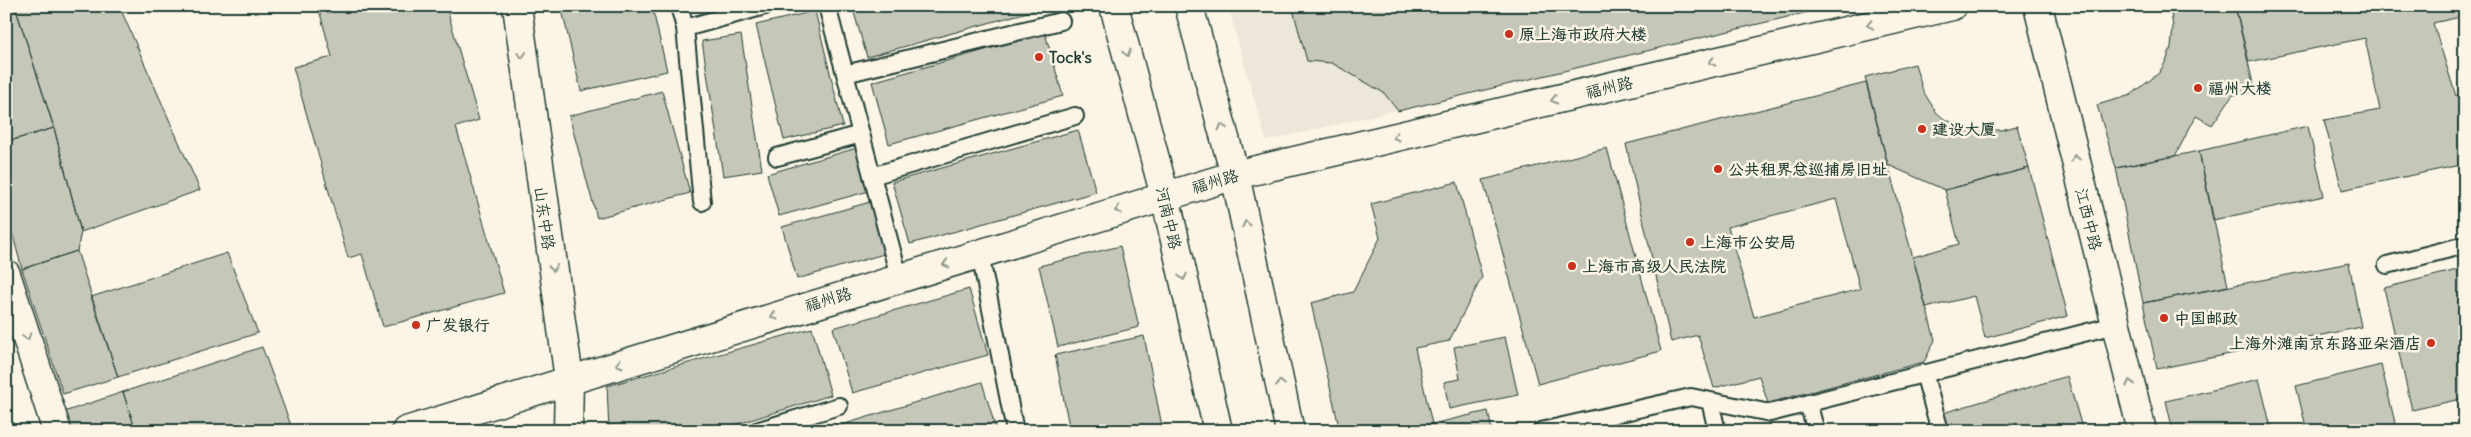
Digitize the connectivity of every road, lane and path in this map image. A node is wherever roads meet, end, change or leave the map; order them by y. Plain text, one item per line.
1 (517, 6) edge
2 (678, 6) edge
3 (765, 6) edge
4 (827, 6) edge
5 (1114, 6) edge
6 (1189, 6) edge
7 (1952, 6) edge
8 (2038, 6) edge
9 (1060, 21) dead end
10 (685, 28) junction
11 (845, 74) junction
12 (1075, 116) dead end
13 (861, 134) junction
14 (777, 158) dead end
15 (1235, 174) junction
16 (872, 176) junction
17 (1164, 196) junction
18 (702, 202) dead end
19 (2465, 245) edge
20 (980, 254) junction
21 (2387, 264) dead end
22 (6, 274) edge
23 (898, 277) junction
24 (2115, 325) junction
25 (1924, 373) junction
26 (569, 380) junction
27 (1710, 401) junction
28 (1808, 403) junction
29 (839, 406) dead end
30 (57, 431) edge
31 (406, 431) edge
32 (568, 431) edge
33 (756, 431) edge
34 (1015, 431) edge
35 (1218, 431) edge
36 (1290, 431) edge
37 (1541, 431) edge
38 (1717, 431) edge
39 (1816, 431) edge
40 (1940, 431) edge
41 (2142, 431) edge

1 -> 26 street, 山东中路
2 - 10 lane
3 - 10 lane
4 - 11 lane
5 -> 17 street, 河南中路
15 -> 6 street
7 -> 15 street, 福州路
24 -> 8 street, 江西中路
9 - 11 lane
10 - 18 lane
11 - 13 lane
12 - 16 lane
13 - 14 lane
13 - 16 lane
15 - 17 street, 福州路
36 -> 15 street
16 - 23 lane
17 -> 20 street, 福州路
17 -> 35 street, 河南中路
19 - 21 lane
20 -> 23 street, 福州路
20 - 34 lane
22 -> 30 street
23 -> 26 street, 福州路
24 - 25 lane
41 -> 24 street, 江西中路
25 - 28 lane
25 - 40 lane
26 - 31 street, 福州路
26 - 32 street, 山东中路
27 - 28 lane
27 - 37 lane
27 - 38 lane
28 - 39 lane
29 - 33 lane

